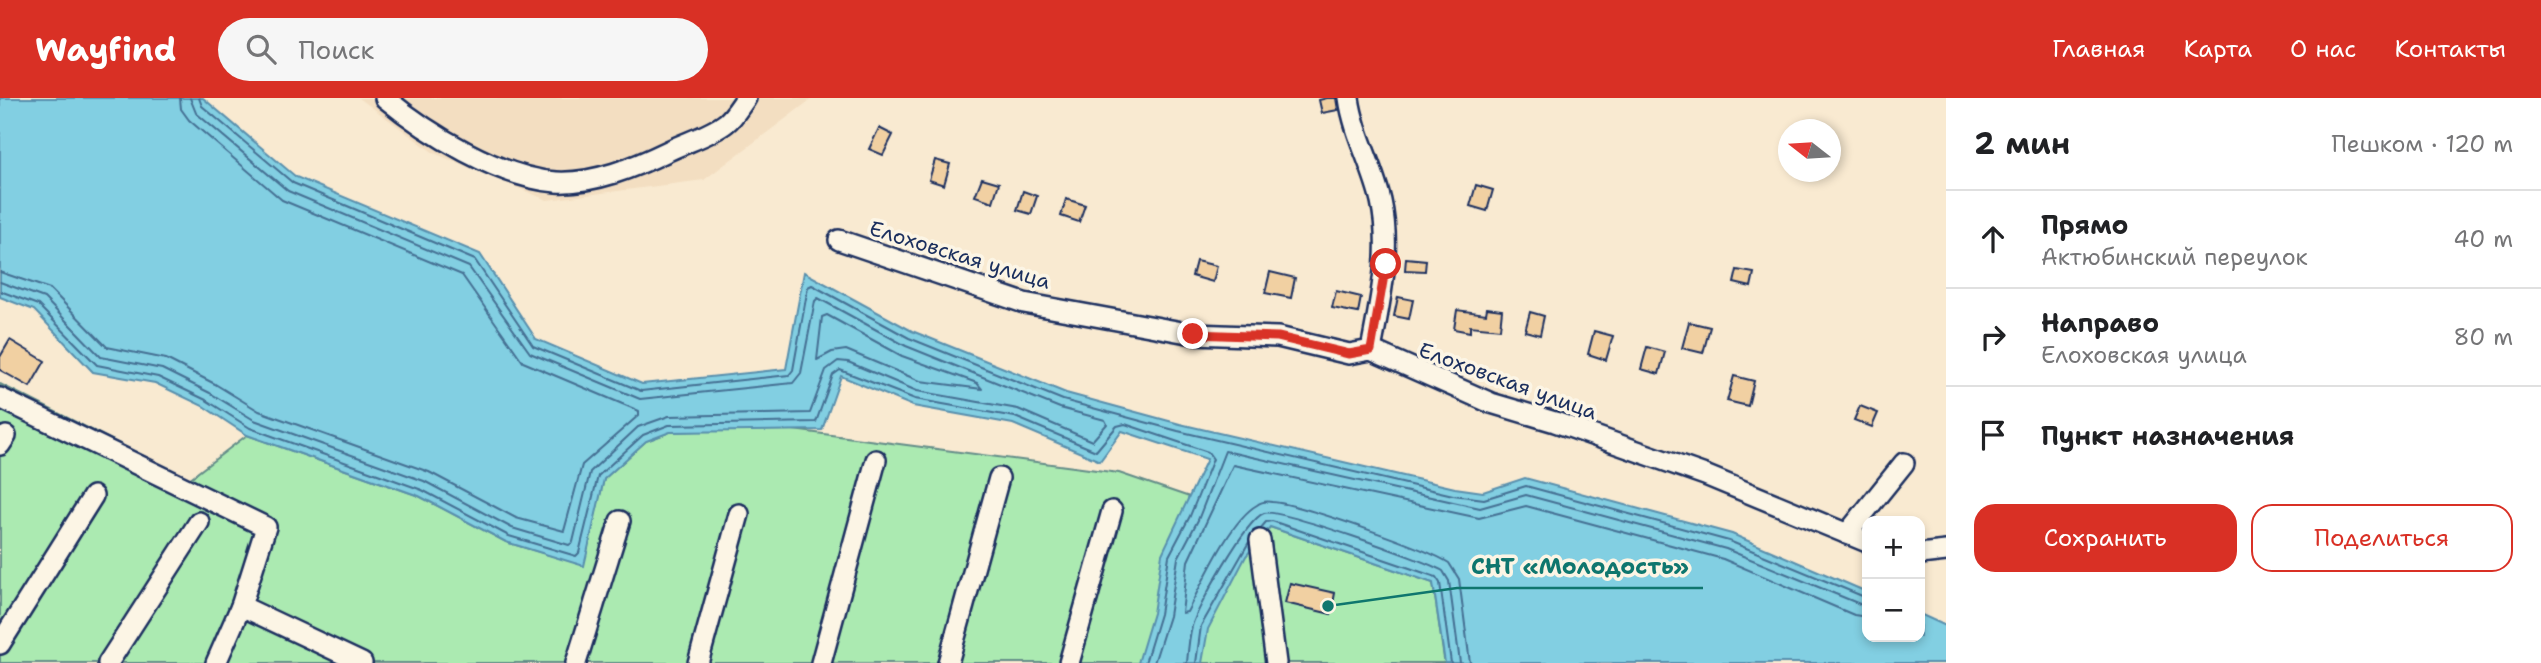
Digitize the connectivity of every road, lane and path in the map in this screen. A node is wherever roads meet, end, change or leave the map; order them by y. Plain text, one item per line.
1 (385, 98) edge
2 (746, 98) edge
3 (1349, 98) edge
4 (839, 240) dead end
5 (1371, 350) junction
6 (0, 398) edge
7 (876, 460) dead end
8 (1904, 464) dead end
9 (999, 478) dead end
10 (93, 496) dead end
11 (1112, 511) dead end
12 (739, 514) dead end
13 (620, 521) dead end
14 (199, 522) dead end
15 (1847, 534) junction
16 (1260, 540) dead end
17 (1862, 540) edge
18 (1946, 551) edge
19 (1925, 553) edge
20 (241, 606) junction
21 (0, 644) edge
22 (108, 663) edge
23 (216, 663) edge
24 (362, 663) edge
25 (576, 663) edge
26 (698, 663) edge
27 (821, 663) edge
28 (948, 663) edge
29 (1069, 663) edge
30 (1276, 663) edge

1 - 2 street
3 - 5 street
4 - 5 street, Елоховская улица
5 - 15 street, Елоховская улица
6 - 20 street
7 - 27 street
8 - 15 street
9 - 28 street
10 - 21 street
11 - 29 street
12 - 26 street
13 - 25 street
14 - 22 street
15 - 17 street, Елоховская улица
16 - 30 street
18 - 19 street
20 - 23 street
20 - 24 street

